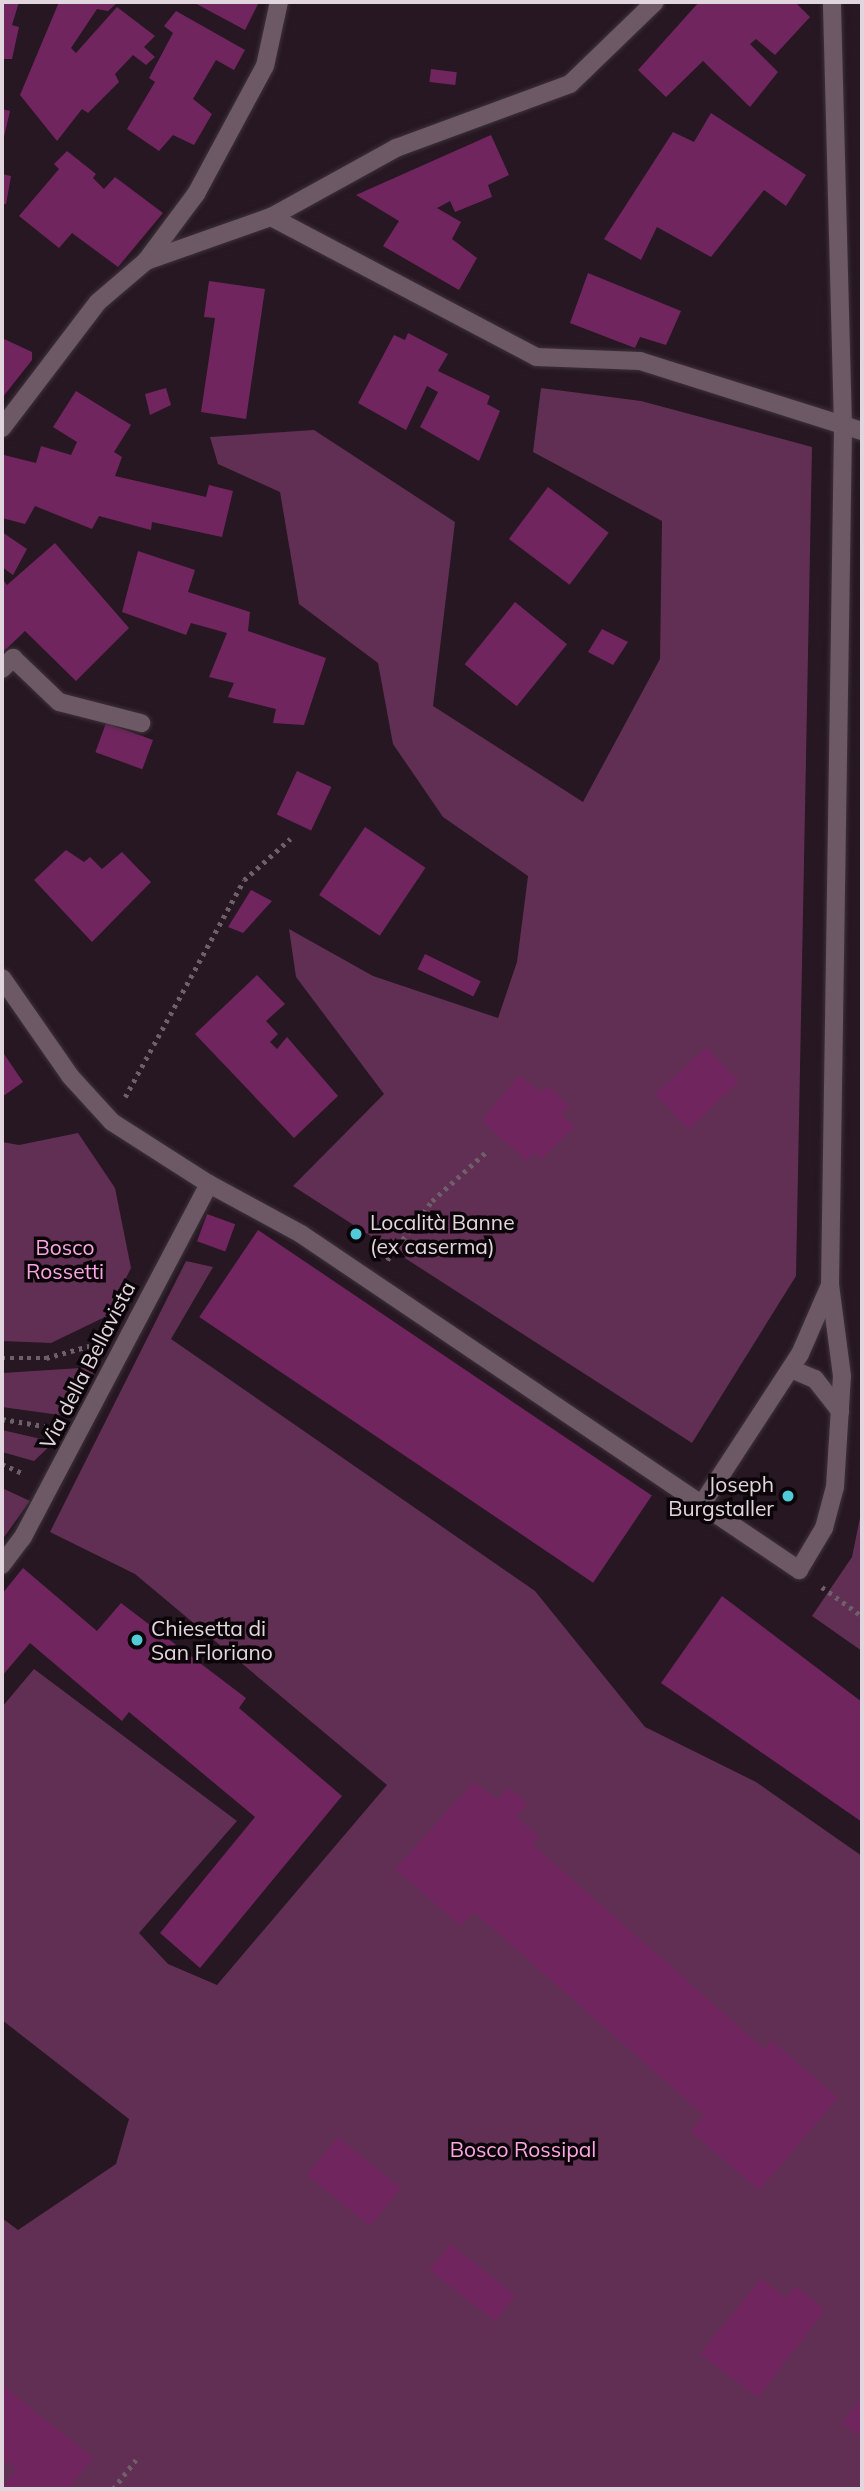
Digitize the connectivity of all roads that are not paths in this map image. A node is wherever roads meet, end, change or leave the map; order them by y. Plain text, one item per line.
1 (279, 2) edge
2 (656, 2) edge
3 (832, 2) edge
4 (271, 217) junction
5 (146, 261) junction
6 (842, 426) junction
7 (2, 428) edge
8 (862, 431) edge
9 (2, 669) edge
10 (141, 723) dead end
11 (2, 978) edge
12 (209, 1184) junction
13 (830, 1285) junction
14 (791, 1369) junction
15 (840, 1411) junction
16 (704, 1501) junction
17 (2, 1564) edge

1 - 5 street
2 - 4 street
3 - 6 street
4 - 5 street
4 - 6 street
5 - 7 street
6 - 8 street
6 - 13 street
9 - 10 street
11 - 12 street
12 - 16 street
12 - 17 street, Via della Bellavista
13 - 14 street
13 - 15 street
14 - 15 street
14 - 16 street
15 - 16 street

